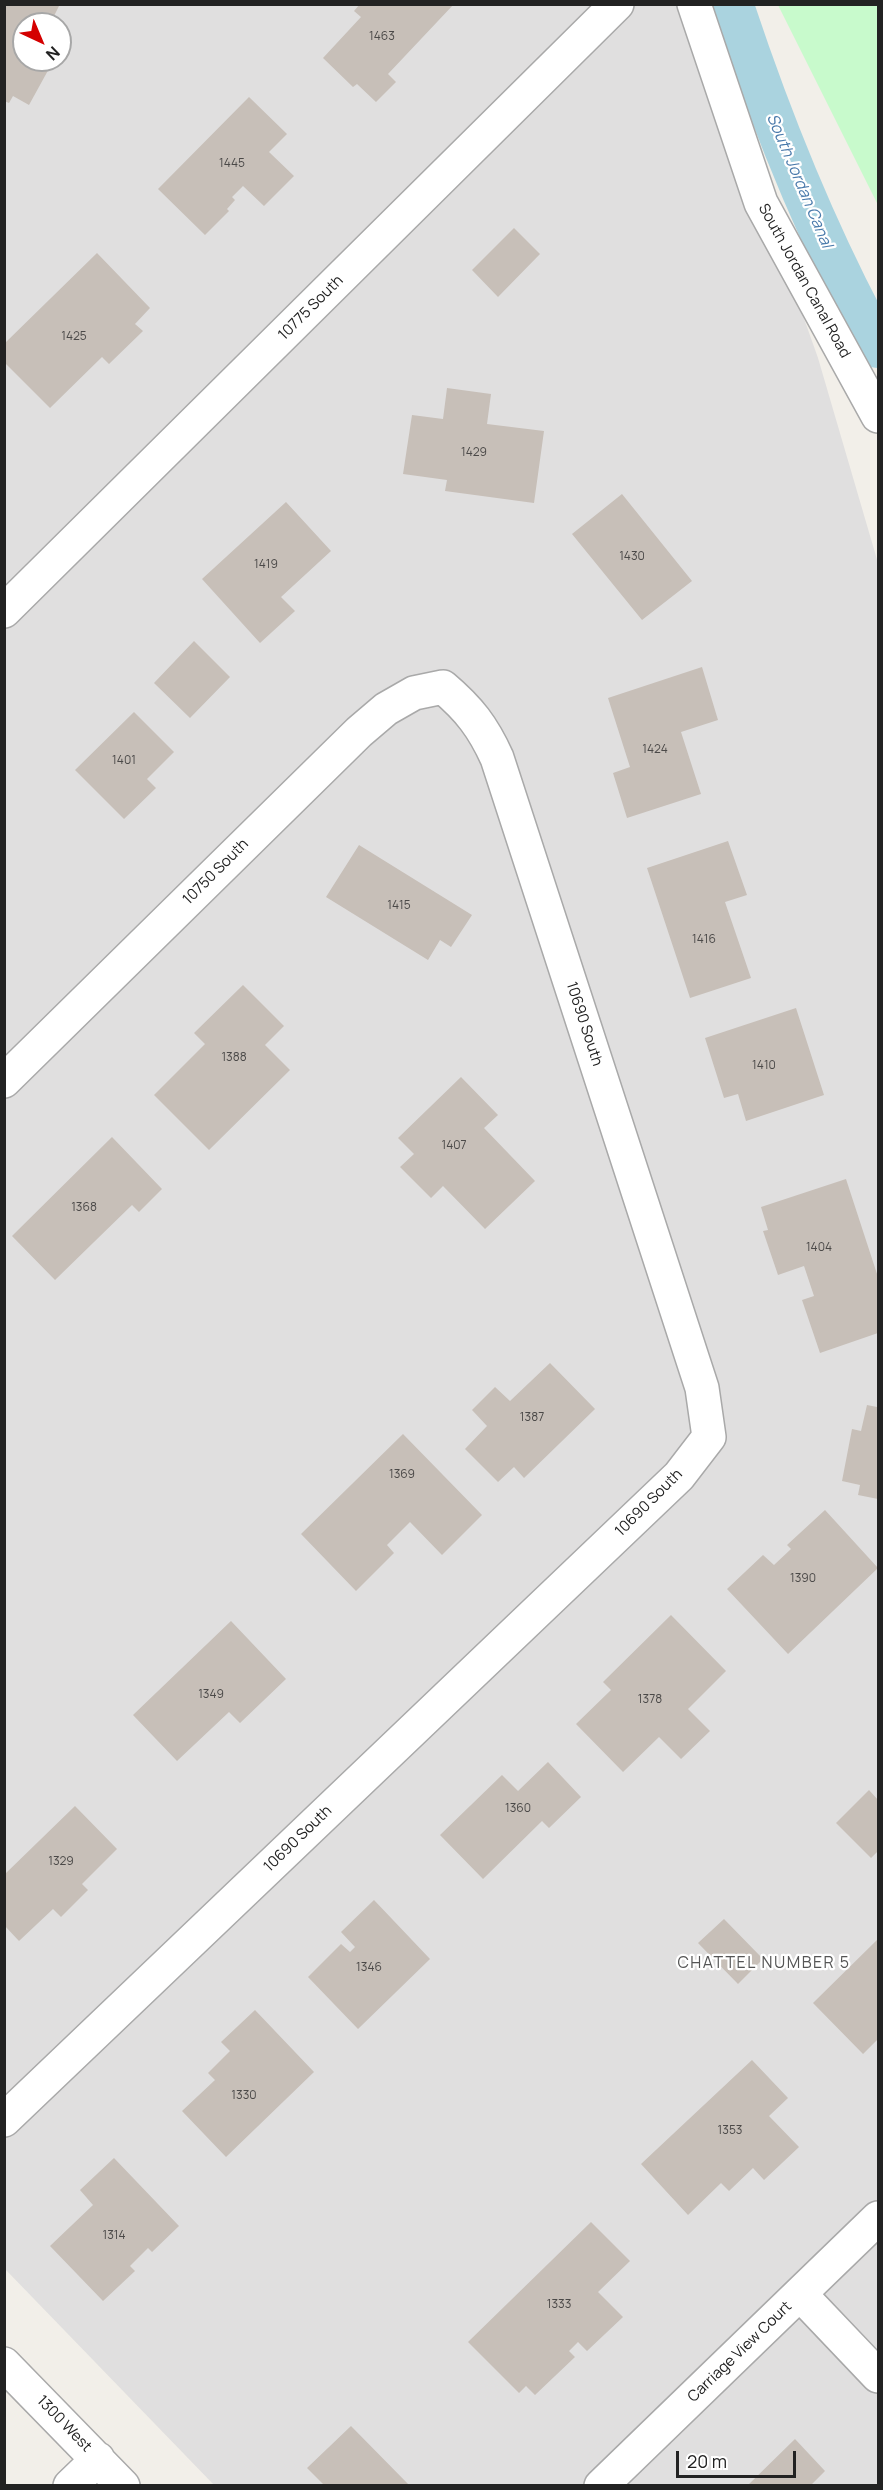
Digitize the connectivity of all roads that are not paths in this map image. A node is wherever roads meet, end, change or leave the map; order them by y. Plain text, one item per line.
1 (617, 4) edge
2 (694, 4) edge
3 (879, 416) edge
4 (4, 611) edge
5 (443, 687) joint
6 (4, 1081) edge
7 (4, 2120) edge
8 (879, 2218) edge
9 (800, 2294) junction
10 (4, 2364) edge
11 (879, 2376) edge
12 (98, 2459) junction
13 (70, 2486) edge
14 (123, 2486) edge
15 (601, 2486) edge

1 - 4 street, 10775 South
2 - 3 street, South Jordan Canal Road
5 - 6 street, 10750 South
5 - 7 street, 10690 South
8 - 9 street, Carriage View Court
9 - 11 street
9 - 15 street, Carriage View Court
10 - 12 street, 1300 West
12 - 13 street
12 - 14 street, 1300 West

